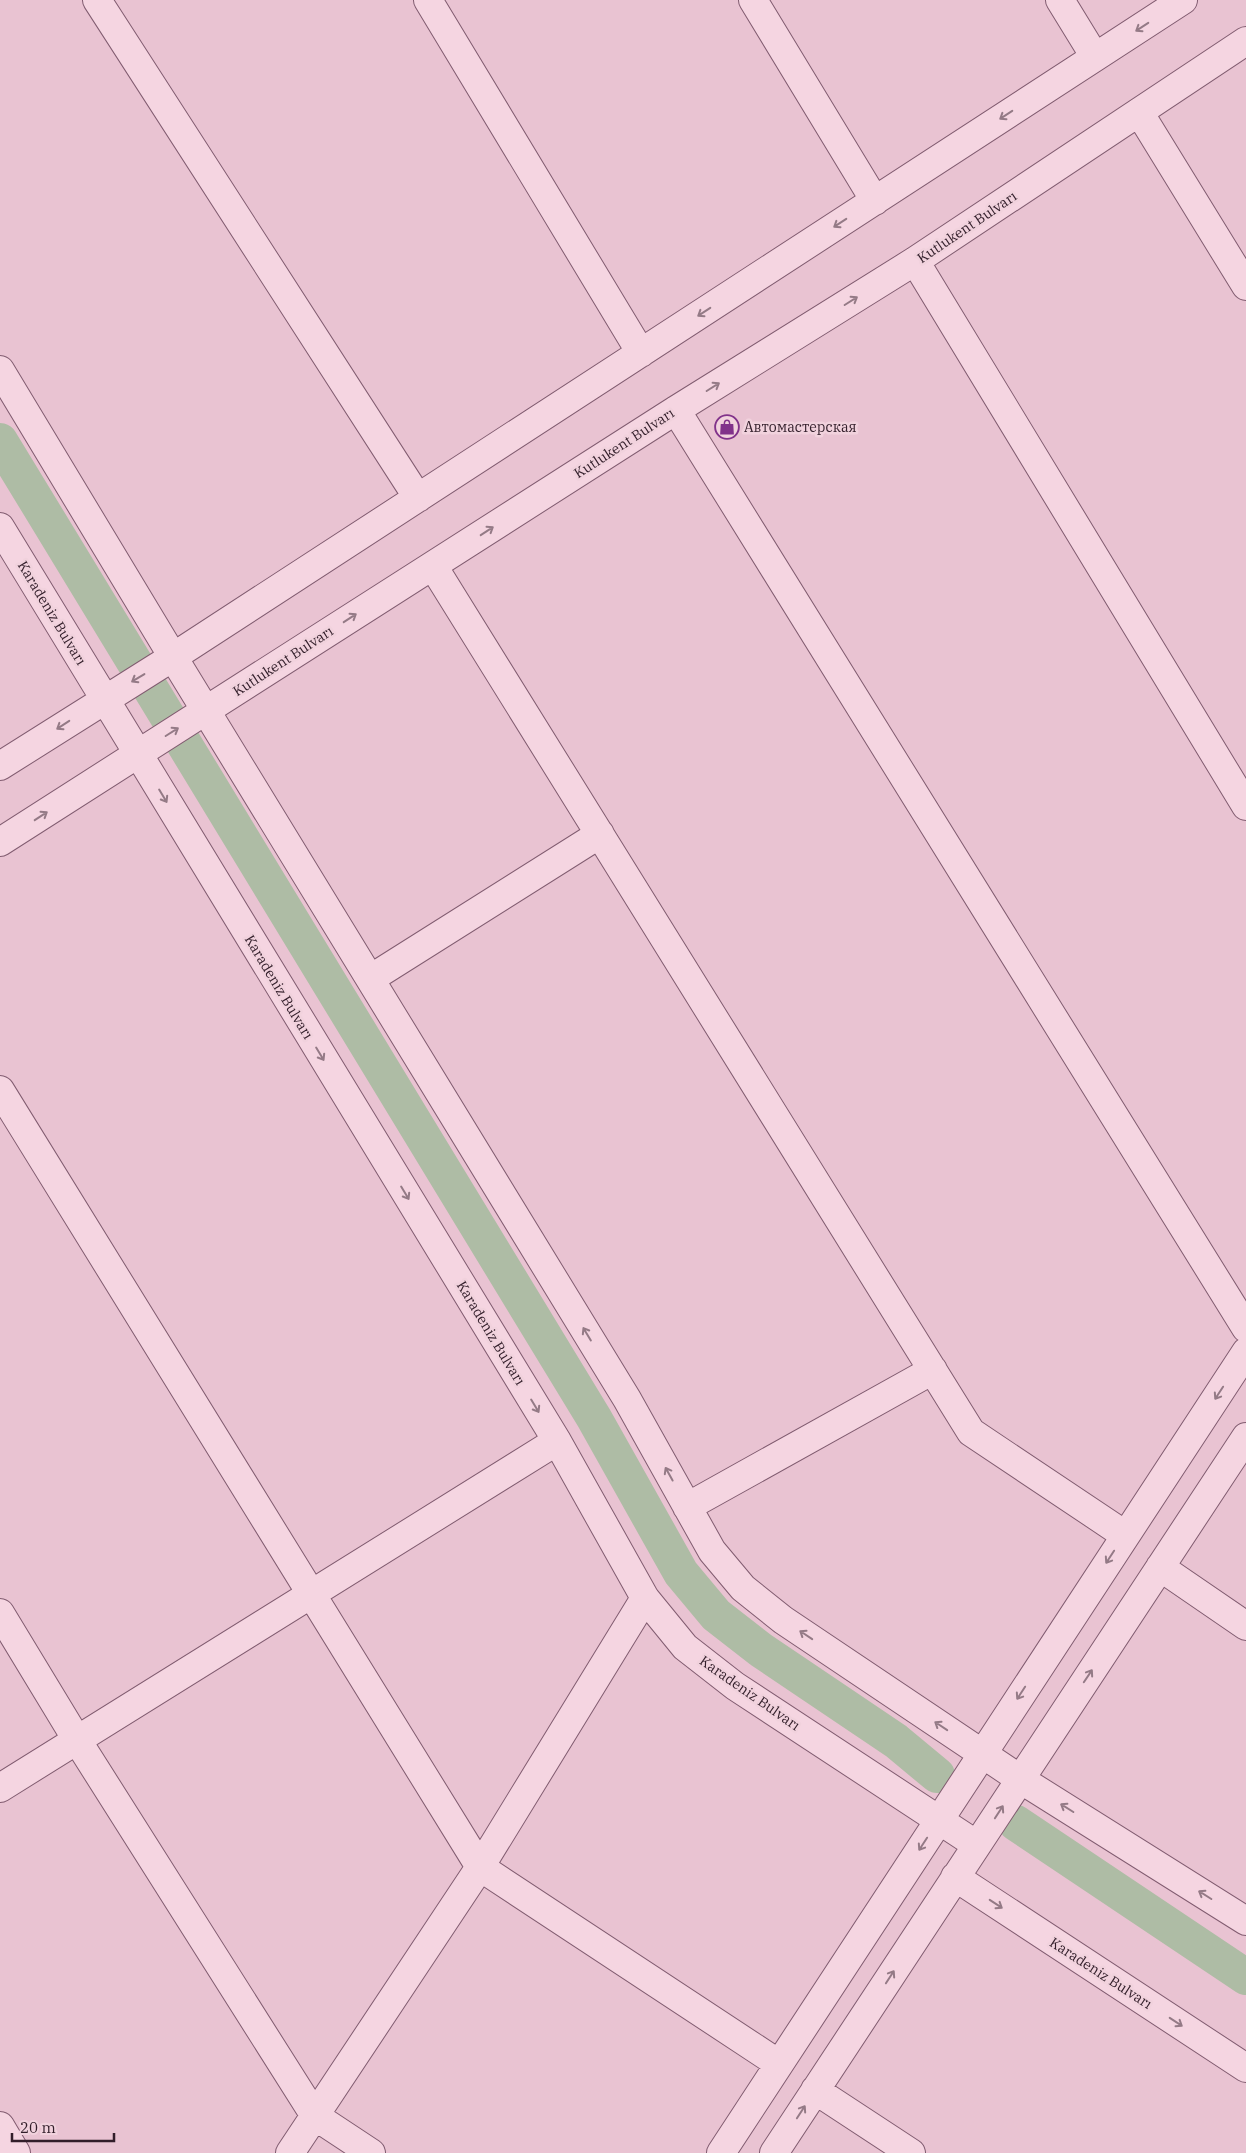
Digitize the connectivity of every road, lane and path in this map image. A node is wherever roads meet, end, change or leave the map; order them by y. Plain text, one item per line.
1 (97, 0) edge
2 (428, 0) edge
3 (753, 0) edge
4 (1060, 0) edge
5 (1183, 0) edge
6 (1246, 41) edge
7 (1095, 57) junction
8 (1139, 112) junction
9 (875, 200) junction
10 (915, 261) junction
11 (1246, 286) edge
12 (641, 353) junction
13 (0, 370) edge
14 (676, 410) junction
15 (418, 498) junction
16 (0, 527) edge
17 (432, 566) junction
18 (173, 657) junction
19 (104, 699) junction
20 (206, 710) junction
21 (137, 754) junction
22 (0, 766) edge
23 (1246, 806) edge
24 (600, 834) junction
25 (0, 842) edge
26 (370, 979) junction
27 (0, 1090) edge
28 (1246, 1328) edge
29 (1246, 1352) edge
30 (933, 1370) junction
31 (1246, 1437) edge
32 (557, 1440) junction
33 (687, 1507) junction
34 (1125, 1535) junction
35 (1160, 1567) junction
36 (311, 1594) junction
37 (645, 1598) junction
38 (0, 1613) edge
39 (1246, 1626) edge
40 (77, 1740) junction
41 (982, 1753) junction
42 (1020, 1778) junction
43 (0, 1788) edge
44 (938, 1821) junction
45 (977, 1845) junction
46 (480, 1867) junction
47 (956, 1877) junction
48 (1246, 1921) edge
49 (779, 2064) junction
50 (1246, 2068) edge
51 (815, 2090) junction
52 (315, 2116) junction
53 (0, 2126) edge
54 (16, 2153) edge
55 (290, 2153) edge
56 (372, 2153) edge
57 (721, 2153) edge
58 (774, 2153) edge
59 (911, 2153) edge

1 - 15 street
2 - 12 street
3 - 9 street
4 - 7 street
5 -> 7 street
6 - 8 street, Kutlukent Bulvarı
7 -> 9 street
8 - 10 street, Kutlukent Bulvarı
8 - 11 street
9 -> 12 street
14 -> 10 street, Kutlukent Bulvarı
10 - 23 street
12 - 15 street
13 - 18 street
17 -> 14 street, Kutlukent Bulvarı
14 - 28 street
15 - 18 street
16 - 19 street, Karadeniz Bulvarı
20 -> 17 street, Kutlukent Bulvarı
17 - 24 street
18 -> 19 street
18 - 20 street
19 - 21 street, Karadeniz Bulvarı
19 -> 22 street
21 -> 20 street, Kutlukent Bulvarı
20 - 26 street
25 -> 21 street, Kutlukent Bulvarı
21 -> 32 street, Karadeniz Bulvarı
24 - 26 street
24 - 30 street
33 -> 26 street
27 - 36 street
29 -> 34 street
30 - 33 street
30 - 34 street
31 - 35 street
32 - 36 street
32 - 37 street, Karadeniz Bulvarı
41 -> 33 street
34 -> 41 street
35 - 39 street
42 -> 35 street
36 - 40 street
36 - 46 street
37 - 44 street, Karadeniz Bulvarı
37 - 46 street
38 - 40 street
40 - 43 street
40 - 52 street
41 - 42 street
41 - 44 street
45 -> 42 street
48 -> 42 street
44 - 45 street, Karadeniz Bulvarı
44 -> 49 street
45 - 47 street
46 - 49 street
46 - 52 street
47 -> 50 street, Karadeniz Bulvarı
51 -> 47 street
49 - 57 street
58 -> 51 street
51 - 59 street
52 - 55 street
52 - 56 street
53 - 54 street

